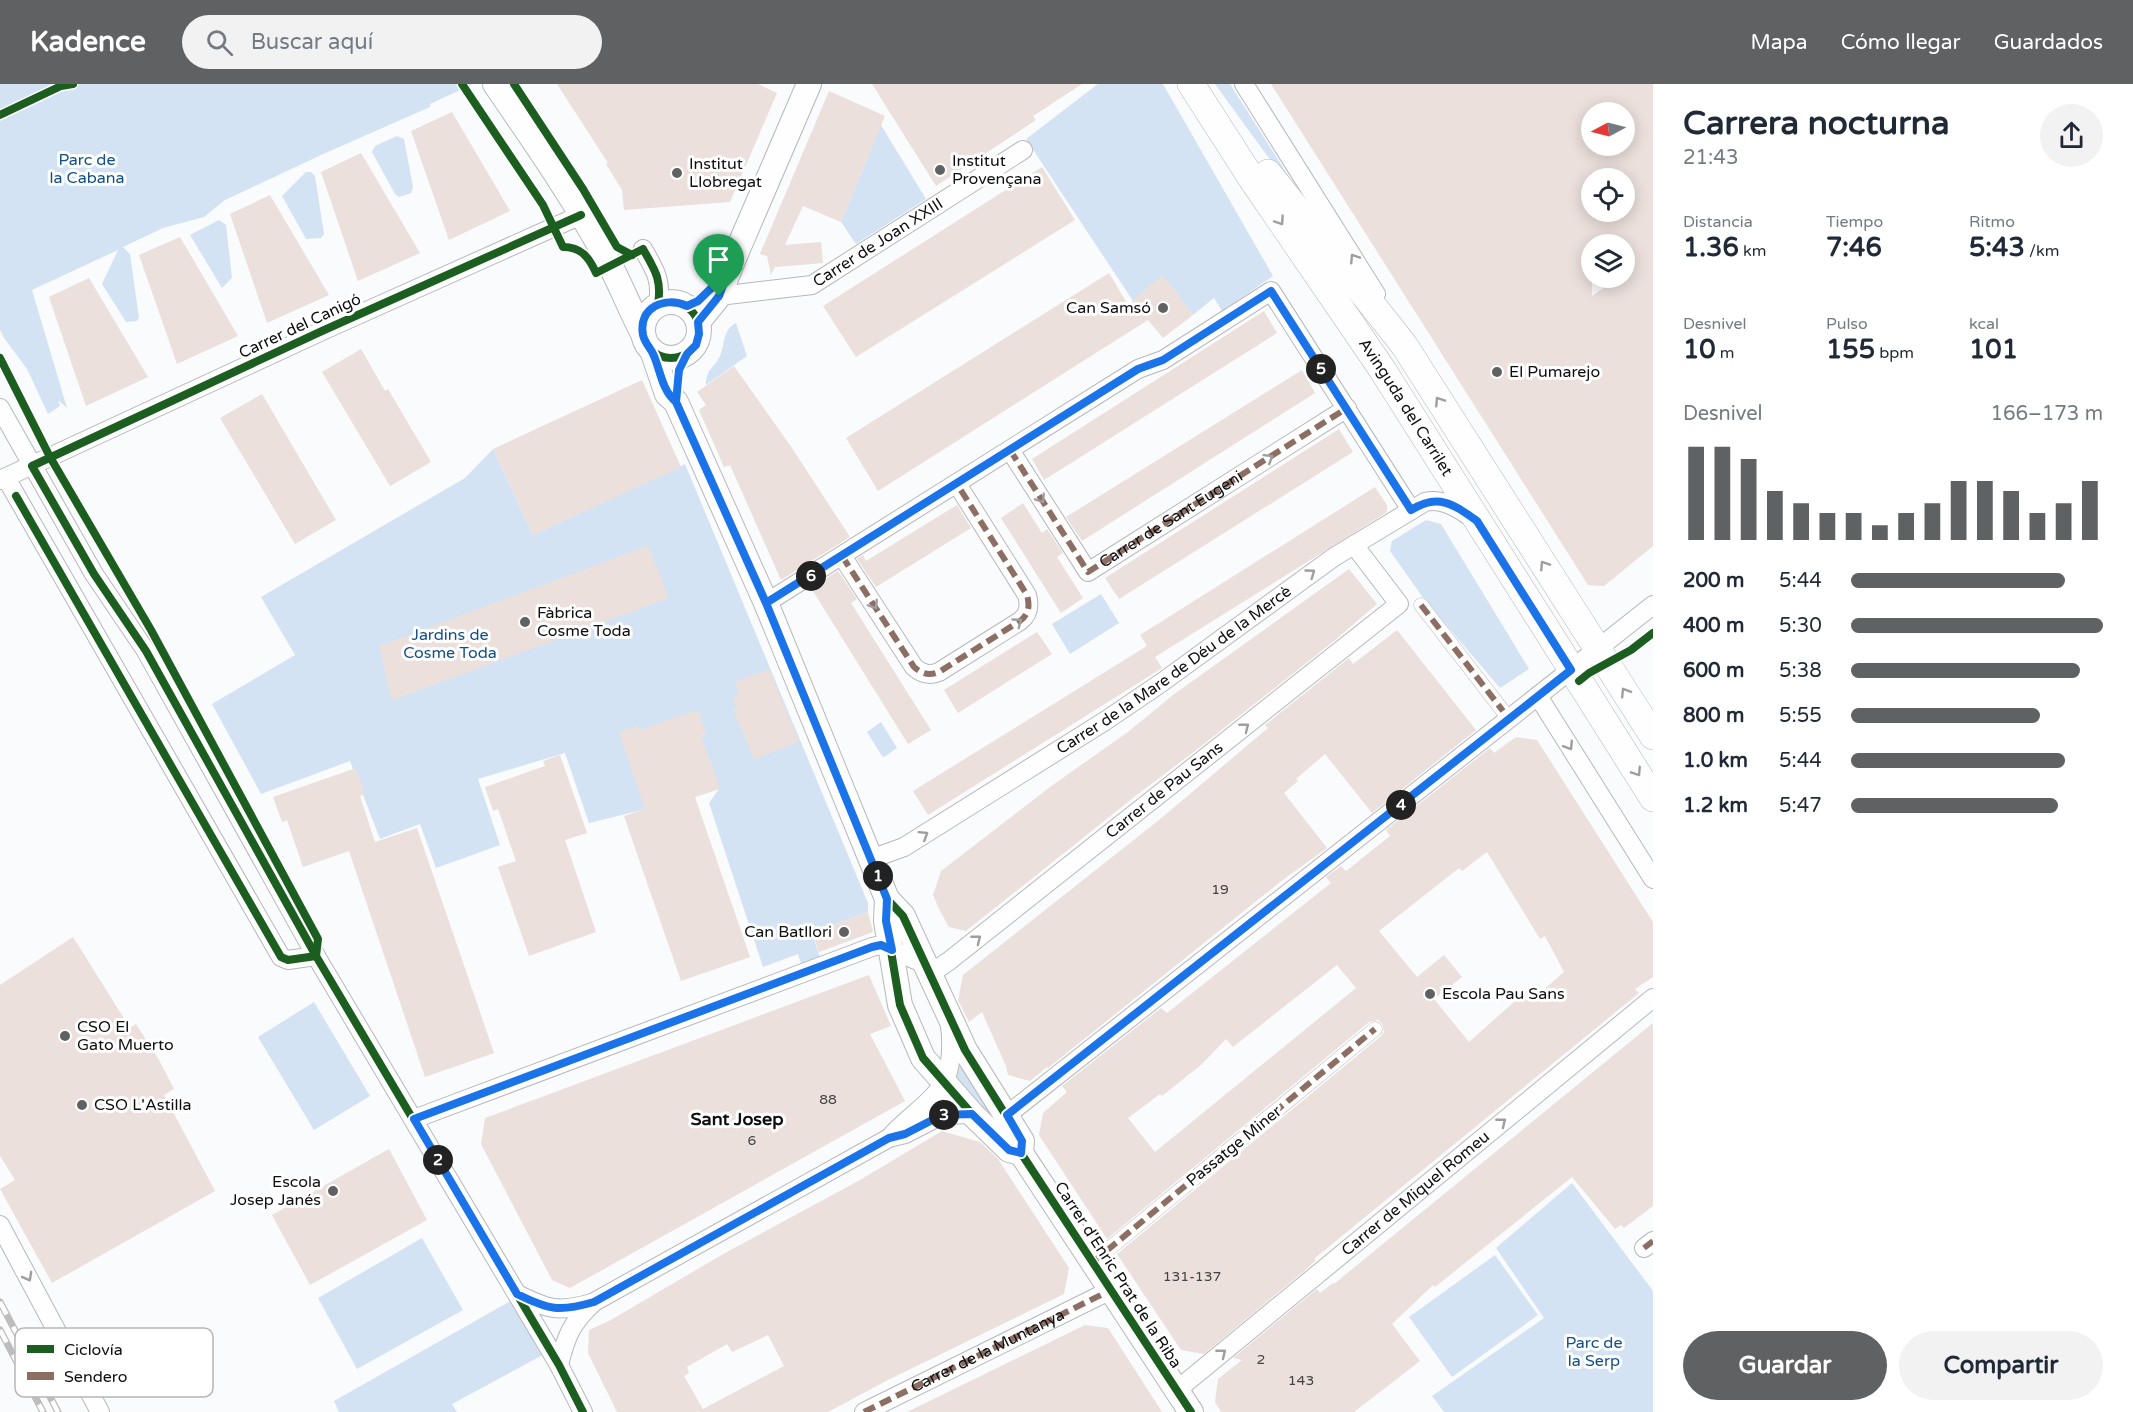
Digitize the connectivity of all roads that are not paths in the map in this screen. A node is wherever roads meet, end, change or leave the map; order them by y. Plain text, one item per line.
1 (495, 84) edge
2 (808, 84) edge
3 (1191, 84) edge
4 (1205, 84) edge
5 (1244, 84) edge
6 (1023, 150) dead end
7 (581, 215) junction
8 (643, 249) dead end
9 (728, 272) junction
10 (623, 288) junction
11 (719, 296) junction
12 (656, 306) junction
13 (693, 314) junction
14 (648, 343) junction
15 (1404, 345) junction
16 (687, 354) junction
17 (676, 402) junction
18 (0, 408) edge
19 (1347, 408) junction
20 (1010, 450) junction
21 (32, 466) junction
22 (3, 479) edge
23 (957, 484) junction
24 (1411, 510) junction
25 (1477, 521) junction
26 (1354, 544) junction
27 (842, 556) junction
28 (766, 603) junction
29 (1421, 605) dead end
30 (1653, 605) edge
31 (1597, 649) junction
32 (1571, 670) junction
33 (1538, 696) junction
34 (1503, 711) dead end
35 (1653, 736) edge
36 (1653, 798) edge
37 (871, 859) junction
38 (1653, 879) edge
39 (887, 899) junction
40 (892, 950) junction
41 (316, 956) junction
42 (927, 969) junction
43 (1653, 998) edge
44 (948, 1013) junction
45 (1375, 1029) dead end
46 (944, 1081) junction
47 (972, 1114) junction
48 (1007, 1115) junction
49 (414, 1119) junction
50 (889, 1138) junction
51 (1015, 1151) junction
52 (0, 1226) edge
53 (1093, 1262) junction
54 (1111, 1290) junction
55 (517, 1294) junction
56 (594, 1302) junction
57 (55, 1328) edge
58 (559, 1365) junction
59 (1177, 1390) junction
60 (92, 1397) edge
61 (100, 1412) edge
62 (583, 1412) edge
63 (864, 1412) edge
64 (1191, 1412) edge

1 - 7 street, Carrer d'Enric Prat de la Riba
2 - 9 street
3 -> 25 main road, Avinguda del Carrilet
4 - 15 main road, Avinguda del Carrilet
15 -> 5 street, Avinguda del Carrilet
6 - 11 street, Carrer de Joan XXIII
7 - 10 street, Carrer d'Enric Prat de la Riba
7 - 21 street, Carrer del Canigó
8 - 12 street
9 - 11 street
9 - 13 street
10 - 12 street, Carrer d'Enric Prat de la Riba
10 - 14 street, Carrer d'Enric Prat de la Riba
11 - 13 street
12 - 13 street
12 - 14 street
13 - 16 street
14 - 16 street
14 - 17 street, Carrer d'Enric Prat de la Riba
31 -> 15 main road, Avinguda del Carrilet
16 - 17 street, Carrer d'Enric Prat de la Riba
17 - 28 street, Carrer d'Enric Prat de la Riba
18 - 21 street
19 - 20 street
20 -> 19 street, Carrer de Sant Eugeni
19 - 24 street
20 - 23 street
21 - 22 street, Carrer del Canigó
21 - 41 street
22 - 41 street
23 - 27 street
27 -> 23 street
24 - 25 street, Carrer de la Mare de Déu de la Mercè
24 - 26 street, Carrer de la Mare de Déu de la Mercè
25 - 32 main road, Avinguda del Carrilet
37 -> 26 street, Carrer de la Mare de Déu de la Mercè
42 -> 26 street, Carrer de Pau Sans
27 - 28 street
28 - 37 street, Carrer d'Enric Prat de la Riba
29 - 34 street
30 - 31 street
31 - 32 street
35 -> 31 main road, Avinguda del Carrilet
32 - 33 street
32 -> 36 main road, Avinguda del Carrilet
33 -> 38 street
33 - 48 street
37 - 39 street, Carrer d'Enric Prat de la Riba
39 - 40 street, Carrer d'Enric Prat de la Riba
39 - 42 street, Carrer d'Enric Prat de la Riba
40 - 42 street
40 - 46 street, Carrer d'Enric Prat de la Riba
40 - 49 street
41 - 49 street
42 - 44 street, Carrer d'Enric Prat de la Riba
59 -> 43 street, Carrer de Miquel Romeu
44 - 46 street
44 - 48 street, Carrer d'Enric Prat de la Riba
45 - 53 street, Passatge Miner
46 - 47 street, Carrer d'Enric Prat de la Riba
46 - 50 street
47 - 50 street
47 - 51 street, Carrer d'Enric Prat de la Riba
48 - 51 street, Carrer d'Enric Prat de la Riba
49 - 55 street
50 - 56 street
51 - 53 street, Carrer d'Enric Prat de la Riba
52 -> 57 street
53 - 54 street, Carrer d'Enric Prat de la Riba
54 - 59 street, Carrer d'Enric Prat de la Riba
54 - 63 street, Carrer de la Muntanya
55 - 56 street
55 - 58 street
56 - 58 street
58 - 62 street
59 - 64 street, Carrer d'Enric Prat de la Riba
60 -> 61 street

